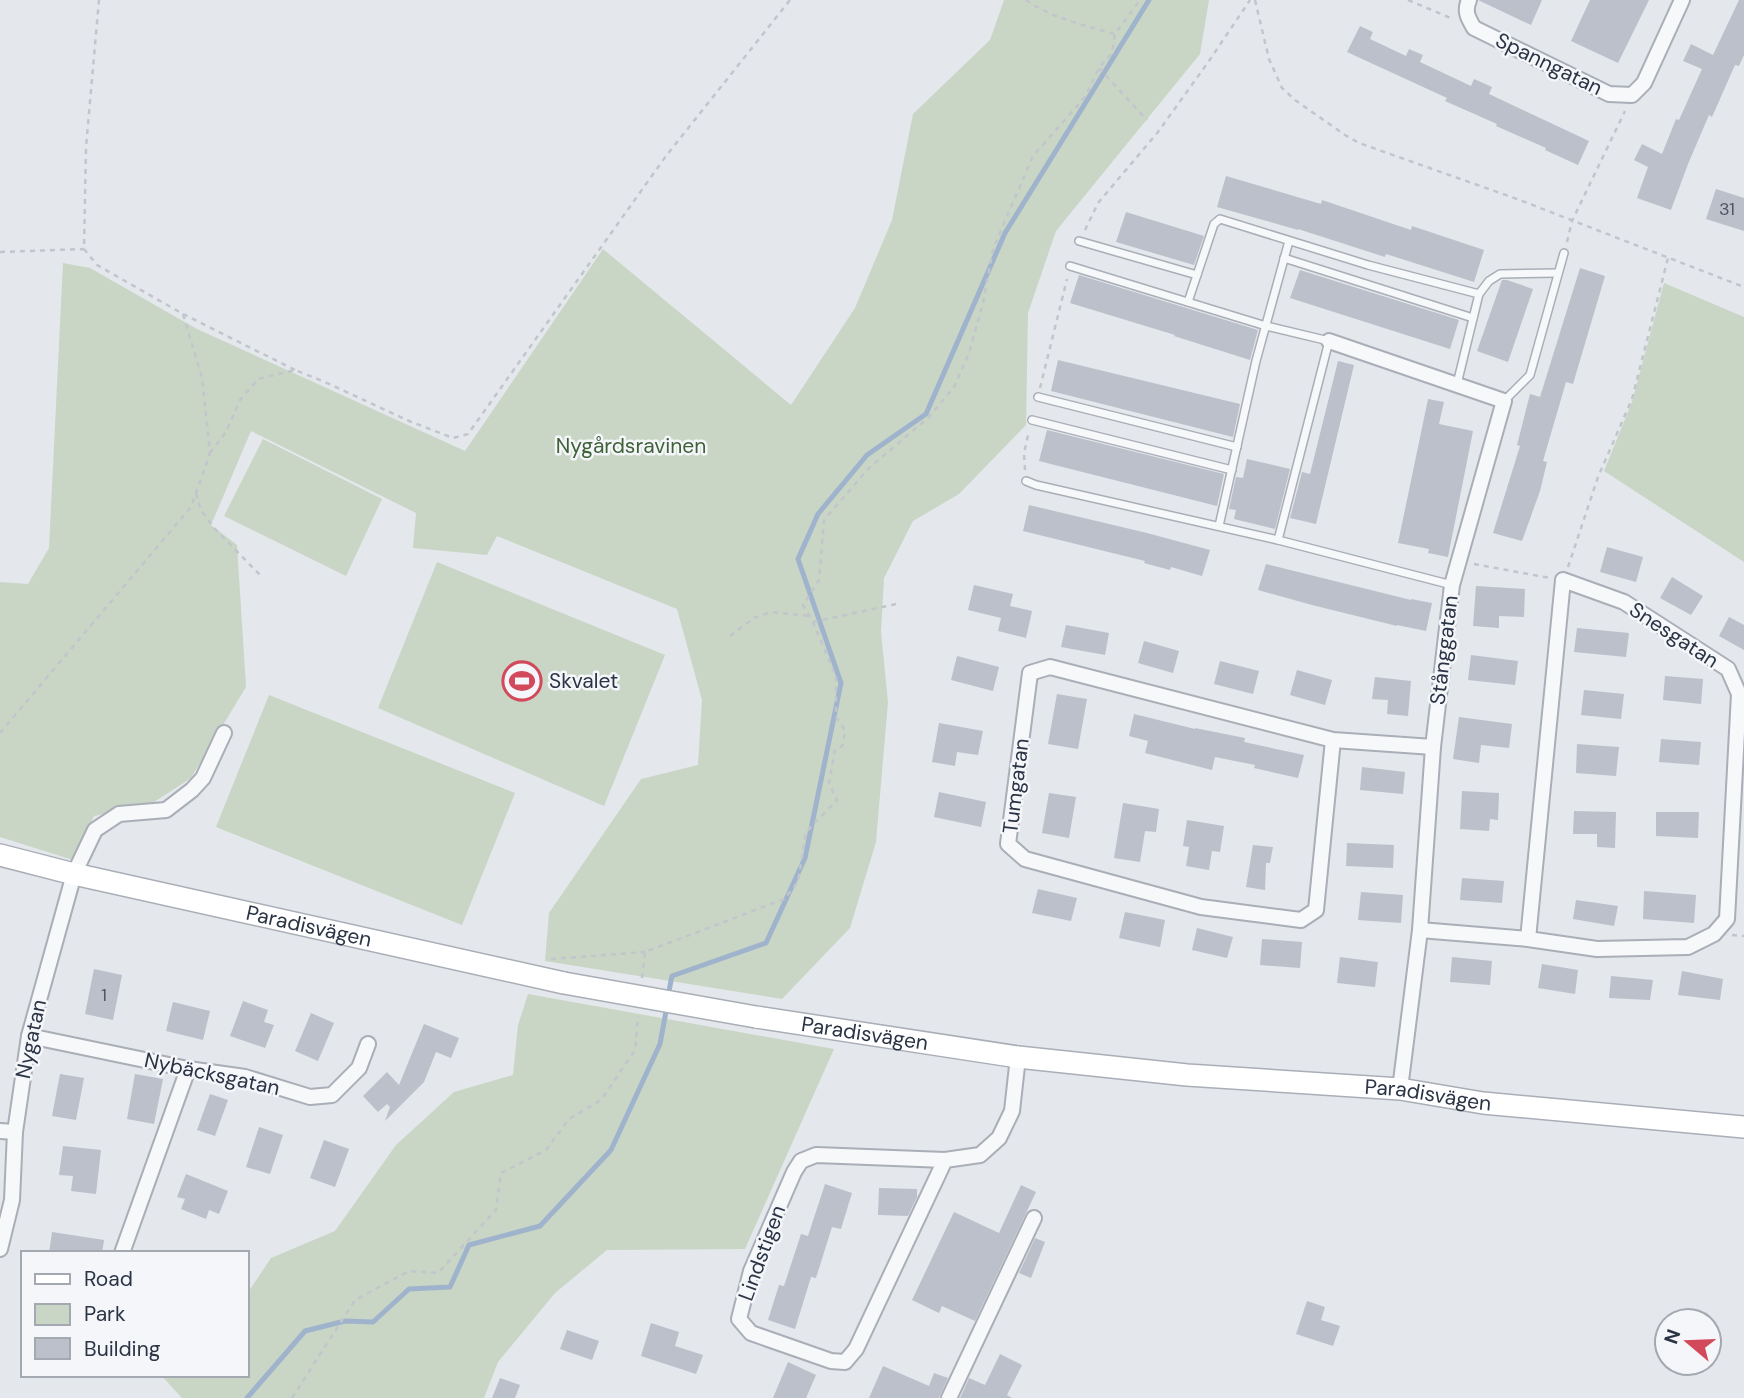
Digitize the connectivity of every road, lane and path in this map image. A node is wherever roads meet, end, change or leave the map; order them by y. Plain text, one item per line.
1 (99, 0) edge
2 (790, 0) edge
3 (1026, 0) edge
4 (1140, 0) edge
5 (1250, 0) edge
6 (1255, 0) edge
7 (1408, 0) edge
8 (1469, 0) edge
9 (1682, 0) edge
10 (1466, 16) junction
11 (1115, 34) junction
12 (1099, 68) junction
13 (1632, 95) junction
14 (1147, 120) dead end
15 (1572, 221) junction
16 (1079, 241) joint
17 (1289, 241) junction
18 (84, 249) junction
19 (0, 252) edge
20 (1564, 253) joint
21 (1284, 258) junction
22 (1668, 258) junction
23 (1070, 265) joint
24 (1558, 273) junction
25 (1197, 275) junction
26 (1744, 287) edge
27 (1479, 295) junction
28 (1188, 302) junction
29 (183, 314) junction
30 (1473, 317) junction
31 (1266, 326) junction
32 (1329, 341) junction
33 (295, 370) junction
34 (1456, 385) junction
35 (1038, 397) joint
36 (1504, 401) junction
37 (1032, 420) joint
38 (1237, 447) junction
39 (210, 453) junction
40 (1232, 470) junction
41 (1026, 481) joint
42 (197, 493) junction
43 (1219, 527) junction
44 (1278, 540) junction
45 (1459, 562) junction
46 (261, 576) dead end
47 (1563, 580) junction
48 (1452, 585) junction
49 (901, 603) dead end
50 (810, 616) junction
51 (813, 622) junction
52 (730, 636) dead end
53 (0, 733) edge
54 (224, 733) dead end
55 (1333, 740) junction
56 (1433, 747) junction
57 (3, 856) edge
58 (74, 874) junction
59 (1420, 930) junction
60 (1528, 939) junction
61 (645, 952) junction
62 (644, 959) dead end
63 (540, 960) dead end
64 (29, 1036) junction
65 (368, 1044) dead end
66 (635, 1050) dead end
67 (1018, 1057) junction
68 (188, 1069) junction
69 (1400, 1089) junction
70 (1744, 1127) edge
71 (7, 1131) edge
72 (945, 1160) junction
73 (1034, 1218) dead end
74 (0, 1249) edge
75 (123, 1251) edge
76 (292, 1398) edge
77 (950, 1398) edge

1 - 18 path
2 - 33 path
3 - 11 path
4 - 11 path
5 - 16 path
6 - 15 path
7 - 10 path
8 - 10 street
9 - 13 street, Spanngatan
10 - 13 street, Spanngatan
11 - 12 path
12 - 14 path
12 - 50 path
13 - 15 path
15 - 20 path
15 - 22 path
16 - 25 lane
17 - 21 lane
17 - 25 lane
17 - 27 lane
18 - 19 path
18 - 29 path
20 - 24 lane
21 - 30 lane
21 - 31 lane
22 - 26 path
22 - 47 path
23 - 28 lane
23 - 35 path
24 - 27 lane
24 - 36 lane
25 - 28 lane
27 - 30 lane
28 - 31 lane
29 - 33 path
29 - 39 path
30 - 34 lane
31 - 32 lane
31 - 38 lane
32 - 34 street
32 - 44 lane
33 - 39 path
34 - 36 street
35 - 38 lane
36 - 45 street, Stånggatan
37 - 40 lane
37 - 41 path
38 - 40 lane
39 - 42 path
40 - 43 lane
41 - 43 lane
42 - 46 path
42 - 53 path
43 - 44 lane
44 - 48 lane
45 - 47 path
45 - 48 street, Stånggatan
47 - 60 street
47 - 60 street, Snesgatan
48 - 56 street, Stånggatan
49 - 51 path
50 - 51 path
50 - 52 path
51 - 61 path
54 - 58 street, Nygatan
55 - 55 street, Tumgatan
55 - 56 street, Tumgatan
56 - 59 street, Stånggatan
57 - 58 street, Paradisvägen
58 - 64 street, Nygatan
58 - 67 street, Paradisvägen, bridge
59 - 60 street, Snesgatan
59 - 69 street, Stånggatan
61 - 62 path
61 - 63 path
64 - 68 street, Nybäcksgatan
64 - 71 street, Nygatan
65 - 68 street, Nybäcksgatan
66 - 76 path
67 - 69 street, Paradisvägen
67 - 72 street, Lindstigen
68 - 75 street
69 - 70 street, Paradisvägen
71 - 74 street, Nygatan
72 - 72 street, Lindstigen
73 - 77 street

